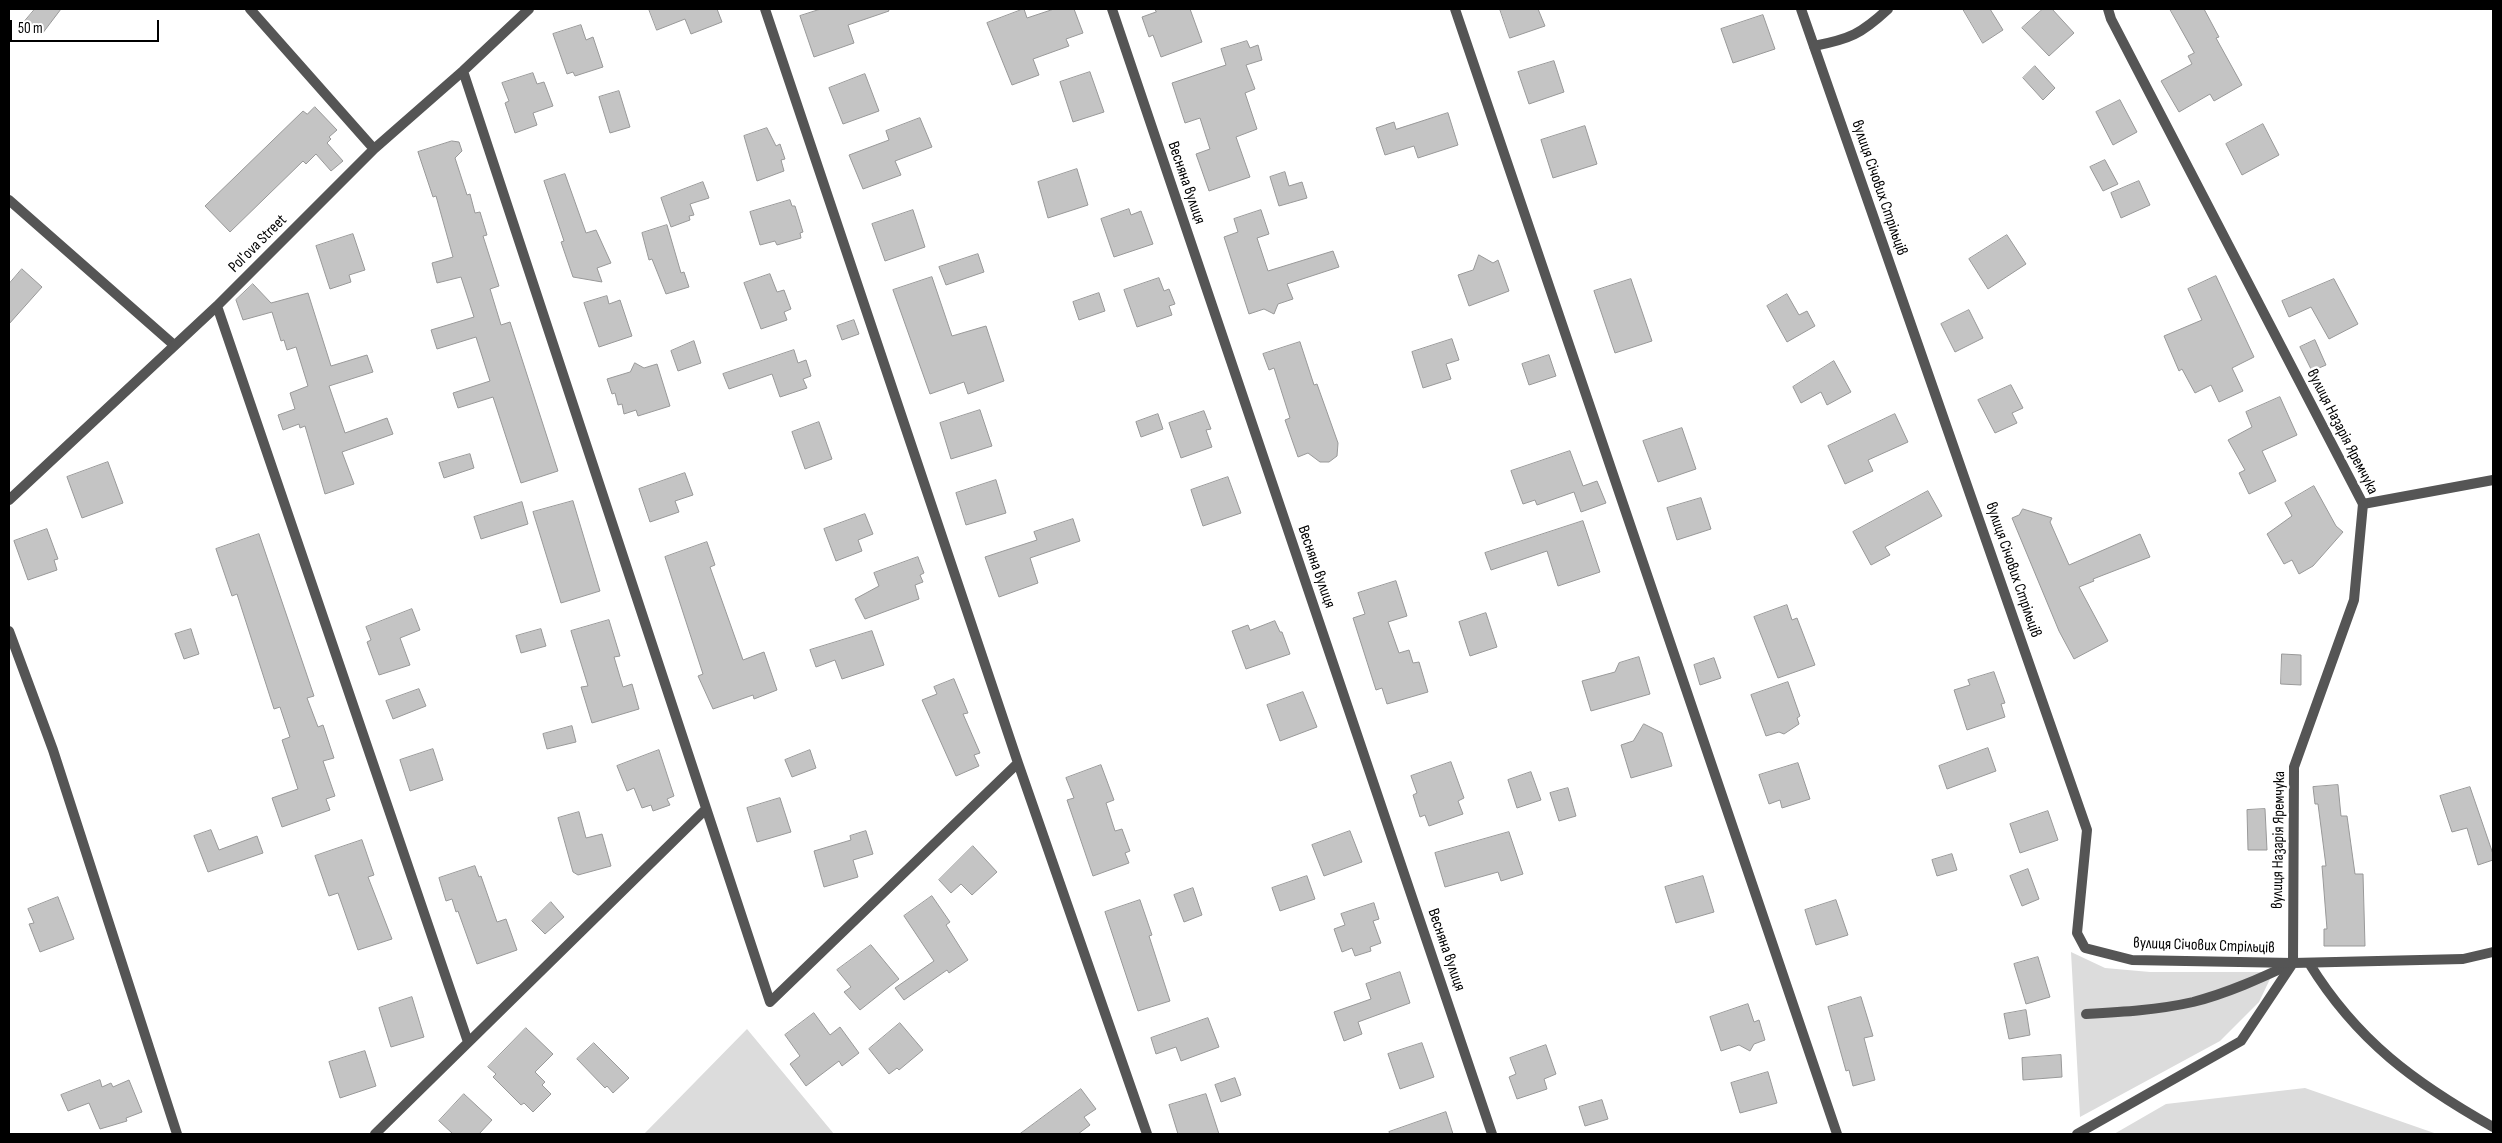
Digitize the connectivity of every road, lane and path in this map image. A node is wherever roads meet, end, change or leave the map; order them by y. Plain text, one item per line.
1 (250, 9) edge
2 (529, 9) edge
3 (765, 9) edge
4 (1112, 9) edge
5 (1455, 9) edge
6 (1801, 9) edge
7 (1888, 9) edge
8 (2108, 9) edge
9 (1814, 46) junction
10 (463, 72) junction
11 (374, 149) junction
12 (9, 200) edge
13 (217, 306) junction
14 (174, 345) junction
15 (2493, 480) edge
16 (9, 500) edge
17 (2363, 504) junction
18 (9, 631) edge
19 (1018, 764) junction
20 (706, 808) junction
21 (2493, 952) edge
22 (2293, 963) junction
23 (2309, 963) junction
24 (2086, 1014) dead end
25 (468, 1042) junction
26 (2493, 1128) edge
27 (1143, 1132) edge
28 (177, 1134) edge
29 (375, 1134) edge
30 (1492, 1134) edge
31 (1837, 1134) edge
32 (2077, 1134) edge

1 - 11 street
2 - 10 street, Polʹova Street
3 - 19 street
4 - 30 street, Весняна вулиця
5 - 31 street
6 - 9 street, вулиця Січових Стрільців
7 - 9 street
8 - 17 street, вулиця Назарія Яремчука
9 - 22 street, вулиця Січових Стрільців
10 - 11 street, Polʹova Street
10 - 20 street
11 - 13 street, Polʹova Street
12 - 14 street
13 - 14 street, Polʹova Street
13 - 25 street
14 - 16 street, Polʹova Street
15 - 17 street
17 - 22 street, вулиця Назарія Яремчука
18 - 28 street
19 - 20 street
19 - 27 street
20 - 25 street
21 - 23 street, вулиця Січових Стрільців
22 - 23 street, вулиця Січових Стрільців
22 - 24 street
22 - 32 street
23 - 26 street
25 - 29 street

